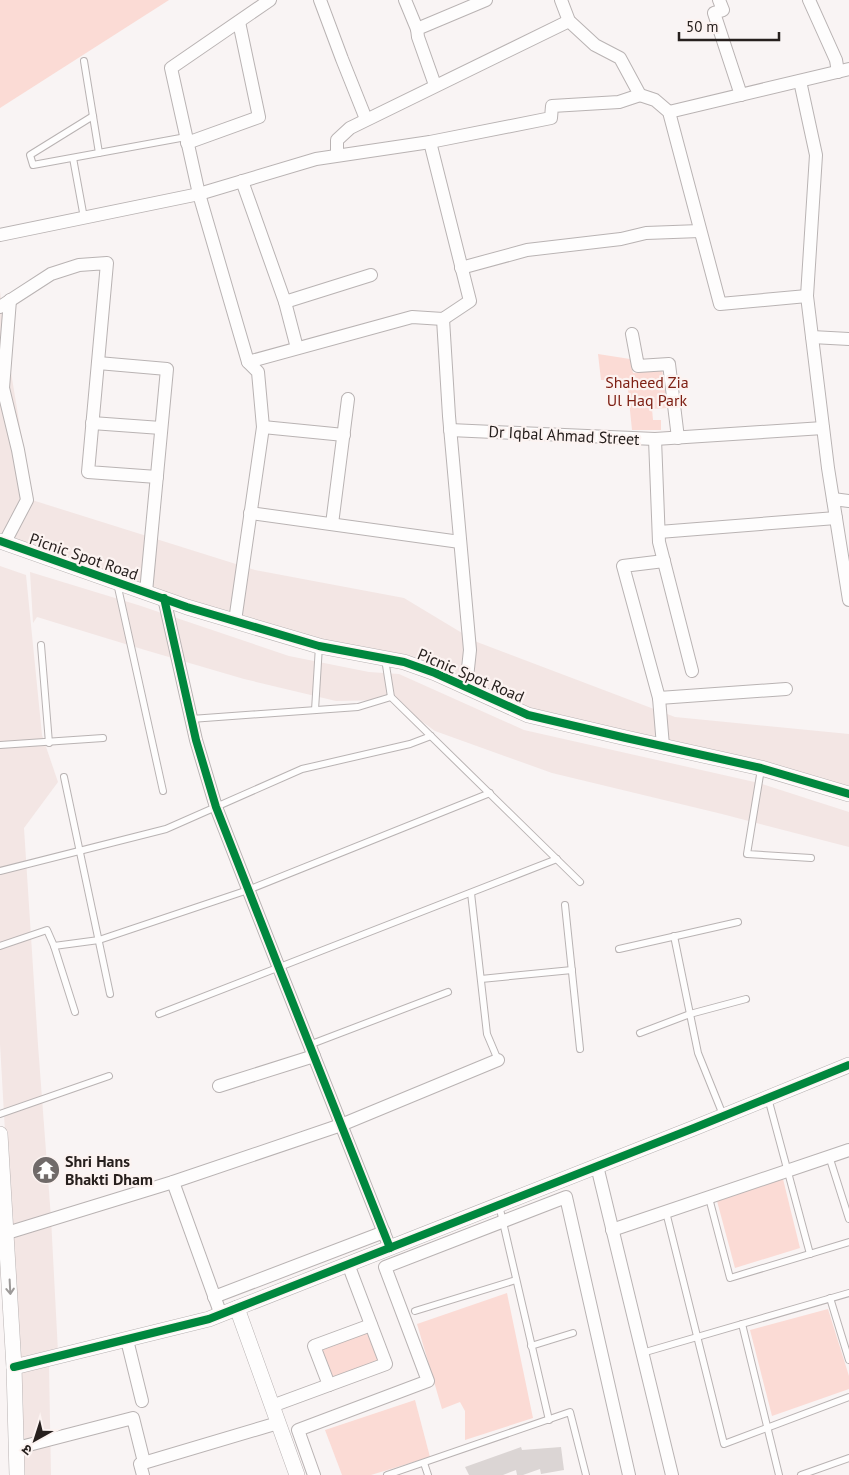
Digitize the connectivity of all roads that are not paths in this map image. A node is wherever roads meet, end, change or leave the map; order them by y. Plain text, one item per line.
1 (270, 0) edge
2 (320, 0) edge
3 (405, 0) edge
4 (483, 0) edge
5 (560, 0) edge
6 (719, 0) edge
7 (809, 0) edge
8 (569, 21) junction
9 (239, 22) junction
10 (417, 29) junction
11 (84, 61) dead end
12 (844, 70) edge
13 (800, 81) junction
14 (435, 85) junction
15 (640, 95) junction
16 (741, 95) junction
17 (669, 112) junction
18 (93, 116) junction
19 (366, 119) junction
20 (187, 140) junction
21 (430, 142) junction
22 (99, 153) junction
23 (337, 155) junction
24 (73, 158) junction
25 (242, 181) junction
26 (199, 194) junction
27 (84, 218) junction
28 (700, 231) junction
29 (0, 235) edge
30 (461, 268) junction
31 (371, 275) dead end
32 (807, 296) junction
33 (285, 302) junction
34 (5, 303) edge
35 (443, 319) junction
36 (632, 334) dead end
37 (812, 337) junction
38 (849, 339) edge
39 (297, 348) junction
40 (248, 362) junction
41 (98, 363) junction
42 (348, 399) dead end
43 (92, 423) junction
44 (263, 427) junction
45 (161, 428) junction
46 (823, 428) junction
47 (450, 430) junction
48 (344, 435) junction
49 (678, 438) junction
50 (655, 439) junction
51 (157, 477) junction
52 (833, 499) junction
53 (849, 502) edge
54 (250, 513) junction
55 (836, 518) junction
56 (332, 524) junction
57 (659, 532) junction
58 (3, 542) edge
59 (460, 542) junction
60 (664, 561) junction
61 (847, 570) edge
62 (116, 582) junction
63 (146, 592) junction
64 (164, 598) junction
65 (849, 600) edge
66 (235, 621) junction
67 (41, 645) dead end
68 (319, 646) junction
69 (385, 658) junction
70 (692, 671) dead end
71 (466, 687) junction
72 (786, 689) dead end
73 (391, 697) junction
74 (659, 698) junction
75 (316, 710) junction
76 (191, 719) junction
77 (431, 736) junction
78 (103, 738) dead end
79 (49, 743) junction
80 (0, 745) edge
81 (663, 746) junction
82 (761, 768) junction
83 (64, 776) dead end
84 (163, 791) dead end
85 (490, 793) junction
86 (849, 794) edge
87 (216, 807) junction
88 (80, 851) junction
89 (811, 858) dead end
90 (558, 859) junction
91 (0, 871) edge
92 (580, 882) dead end
93 (248, 890) junction
94 (471, 893) junction
95 (565, 904) dead end
96 (738, 922) dead end
97 (674, 936) junction
98 (99, 940) junction
99 (0, 946) edge
100 (54, 946) junction
101 (618, 949) dead end
102 (279, 968) junction
103 (572, 970) junction
104 (481, 979) junction
105 (448, 992) dead end
106 (110, 994) dead end
107 (746, 999) dead end
108 (75, 1012) dead end
109 (159, 1014) dead end
110 (690, 1014) junction
111 (640, 1032) dead end
112 (580, 1048) dead end
113 (311, 1050) junction
114 (498, 1060) joint
115 (849, 1065) edge
116 (109, 1076) dead end
117 (218, 1086) dead end
118 (768, 1098) junction
119 (0, 1114) edge
120 (724, 1116) junction
121 (341, 1125) junction
122 (0, 1134) edge
123 (849, 1150) edge
124 (829, 1156) junction
125 (597, 1166) junction
126 (788, 1171) junction
127 (172, 1182) junction
128 (708, 1198) junction
129 (499, 1205) junction
130 (666, 1212) junction
131 (849, 1219) edge
132 (503, 1221) junction
133 (612, 1230) junction
134 (384, 1232) junction
135 (7, 1233) junction
136 (849, 1242) edge
137 (390, 1248) junction
138 (810, 1254) junction
139 (348, 1264) junction
140 (516, 1280) junction
141 (849, 1293) edge
142 (214, 1297) junction
143 (830, 1298) junction
144 (237, 1308) junction
145 (414, 1311) dead end
146 (221, 1315) junction
147 (742, 1324) junction
148 (371, 1325) junction
149 (573, 1332) dead end
150 (698, 1337) junction
151 (127, 1340) junction
152 (532, 1346) junction
153 (642, 1353) junction
154 (849, 1360) edge
155 (14, 1367) junction
156 (329, 1385) junction
157 (849, 1397) edge
158 (142, 1401) dead end
159 (272, 1406) junction
160 (549, 1420) junction
161 (278, 1423) junction
162 (768, 1428) junction
163 (17, 1448) junction
164 (849, 1458) edge
165 (424, 1463) junction
166 (144, 1469) edge
167 (17, 1475) edge
168 (296, 1475) edge
169 (314, 1475) edge
170 (388, 1475) edge
171 (428, 1475) edge
172 (586, 1475) edge
173 (628, 1475) edge
174 (672, 1475) edge
175 (779, 1475) edge
176 (801, 1475) edge

1 - 9 street
2 - 19 street
3 - 10 street
4 - 10 street
5 - 8 street
6 - 16 street
7 - 12 street
8 - 14 street
8 - 15 street
9 - 20 street
9 - 20 street
10 - 14 street
11 - 18 lane
12 - 13 street
13 - 16 street
13 - 32 street
14 - 19 street
15 - 17 street
15 - 21 street
16 - 17 street
17 - 28 street
18 - 22 lane
18 - 24 lane
19 - 23 street
20 - 22 lane
20 - 26 street
21 - 23 street
21 - 30 street
22 - 24 lane
23 - 25 street
24 - 27 lane
25 - 26 street
25 - 33 street
26 - 27 street
26 - 40 street
27 - 29 street
28 - 30 street
28 - 32 street
30 - 35 street
31 - 33 street
32 - 37 street
33 - 39 street
34 - 41 street
34 - 58 street
35 - 39 street
35 - 47 street
36 - 49 street
37 - 38 street
37 - 46 street
39 - 40 street
40 - 44 street
41 - 43 street
41 - 45 street
42 - 48 street
43 - 45 street
43 - 51 street
44 - 48 street
44 - 54 street
45 - 51 street
46 - 49 street, Dr Iqbal Ahmad Street
46 - 52 street
47 - 50 street, Dr Iqbal Ahmad Street
47 - 59 street
48 - 56 street
49 - 50 street, Dr Iqbal Ahmad Street
50 - 57 street
51 - 63 street
52 - 53 street
52 - 55 street
54 - 56 street
54 - 66 street
55 - 57 street
55 - 61 street
56 - 59 street
57 - 60 street
58 - 62 street, Picnic Spot Road
59 - 71 street
60 - 70 street
60 - 74 street
61 - 65 street
62 - 63 street, Picnic Spot Road
62 - 84 lane
63 - 64 street, Picnic Spot Road
64 - 66 street, Picnic Spot Road
64 - 76 street
66 - 68 street, Picnic Spot Road
67 - 79 lane
68 - 69 street, Picnic Spot Road
68 - 75 lane
69 - 71 street, Picnic Spot Road
69 - 73 lane
71 - 81 street, Picnic Spot Road
72 - 74 street
73 - 75 lane
73 - 77 lane
74 - 81 street
75 - 76 lane
76 - 87 street
77 - 85 lane
77 - 87 lane
78 - 79 lane
79 - 80 lane
81 - 82 street, Picnic Spot Road
82 - 86 street, Picnic Spot Road
82 - 89 lane
83 - 88 lane
85 - 90 lane
85 - 93 lane
87 - 88 lane
87 - 93 street
88 - 91 lane
88 - 98 lane
90 - 92 lane
90 - 94 lane
93 - 98 lane
93 - 102 street
94 - 102 lane
94 - 104 lane
95 - 103 lane
96 - 97 lane
97 - 101 lane
97 - 110 lane
98 - 100 lane
98 - 106 lane
99 - 100 lane
100 - 108 lane
102 - 109 lane
102 - 113 street
103 - 104 lane
103 - 112 lane
104 - 114 lane
105 - 113 lane
107 - 110 lane
110 - 111 lane
110 - 120 lane
113 - 117 street
113 - 121 street
114 - 121 street
115 - 118 street
116 - 119 lane
118 - 120 street
118 - 126 lane
120 - 125 street
121 - 127 street
121 - 134 street
122 - 135 street
123 - 124 street
124 - 126 street
124 - 131 lane
125 - 129 street
125 - 133 street
126 - 128 street
126 - 138 lane
127 - 135 street
127 - 142 street
128 - 130 street
128 - 138 lane
129 - 132 lane
129 - 137 street
130 - 133 street
130 - 150 lane
132 - 140 lane
132 - 169 street
132 - 173 street
133 - 153 street
134 - 137 street
134 - 142 street
135 -> 155 street
136 - 138 lane
137 - 139 street
139 - 144 street
139 - 148 street
140 - 145 lane
140 - 152 lane
141 - 143 lane
142 - 146 street
143 - 147 lane
143 - 154 lane
144 - 146 street
144 - 159 street
146 - 151 street
147 - 150 lane
147 - 162 lane
148 - 156 street
148 - 156 street
149 - 152 lane
150 - 153 lane
150 - 162 lane
151 - 155 street
151 - 158 street
152 - 160 lane
153 - 174 street
155 - 163 street
156 - 159 street
157 - 162 lane
159 - 161 street
160 - 165 lane
160 - 172 lane
161 - 166 street
161 - 168 street
162 - 175 lane
163 - 166 street
163 - 167 street
164 - 176 lane
165 - 170 lane
165 - 171 lane

